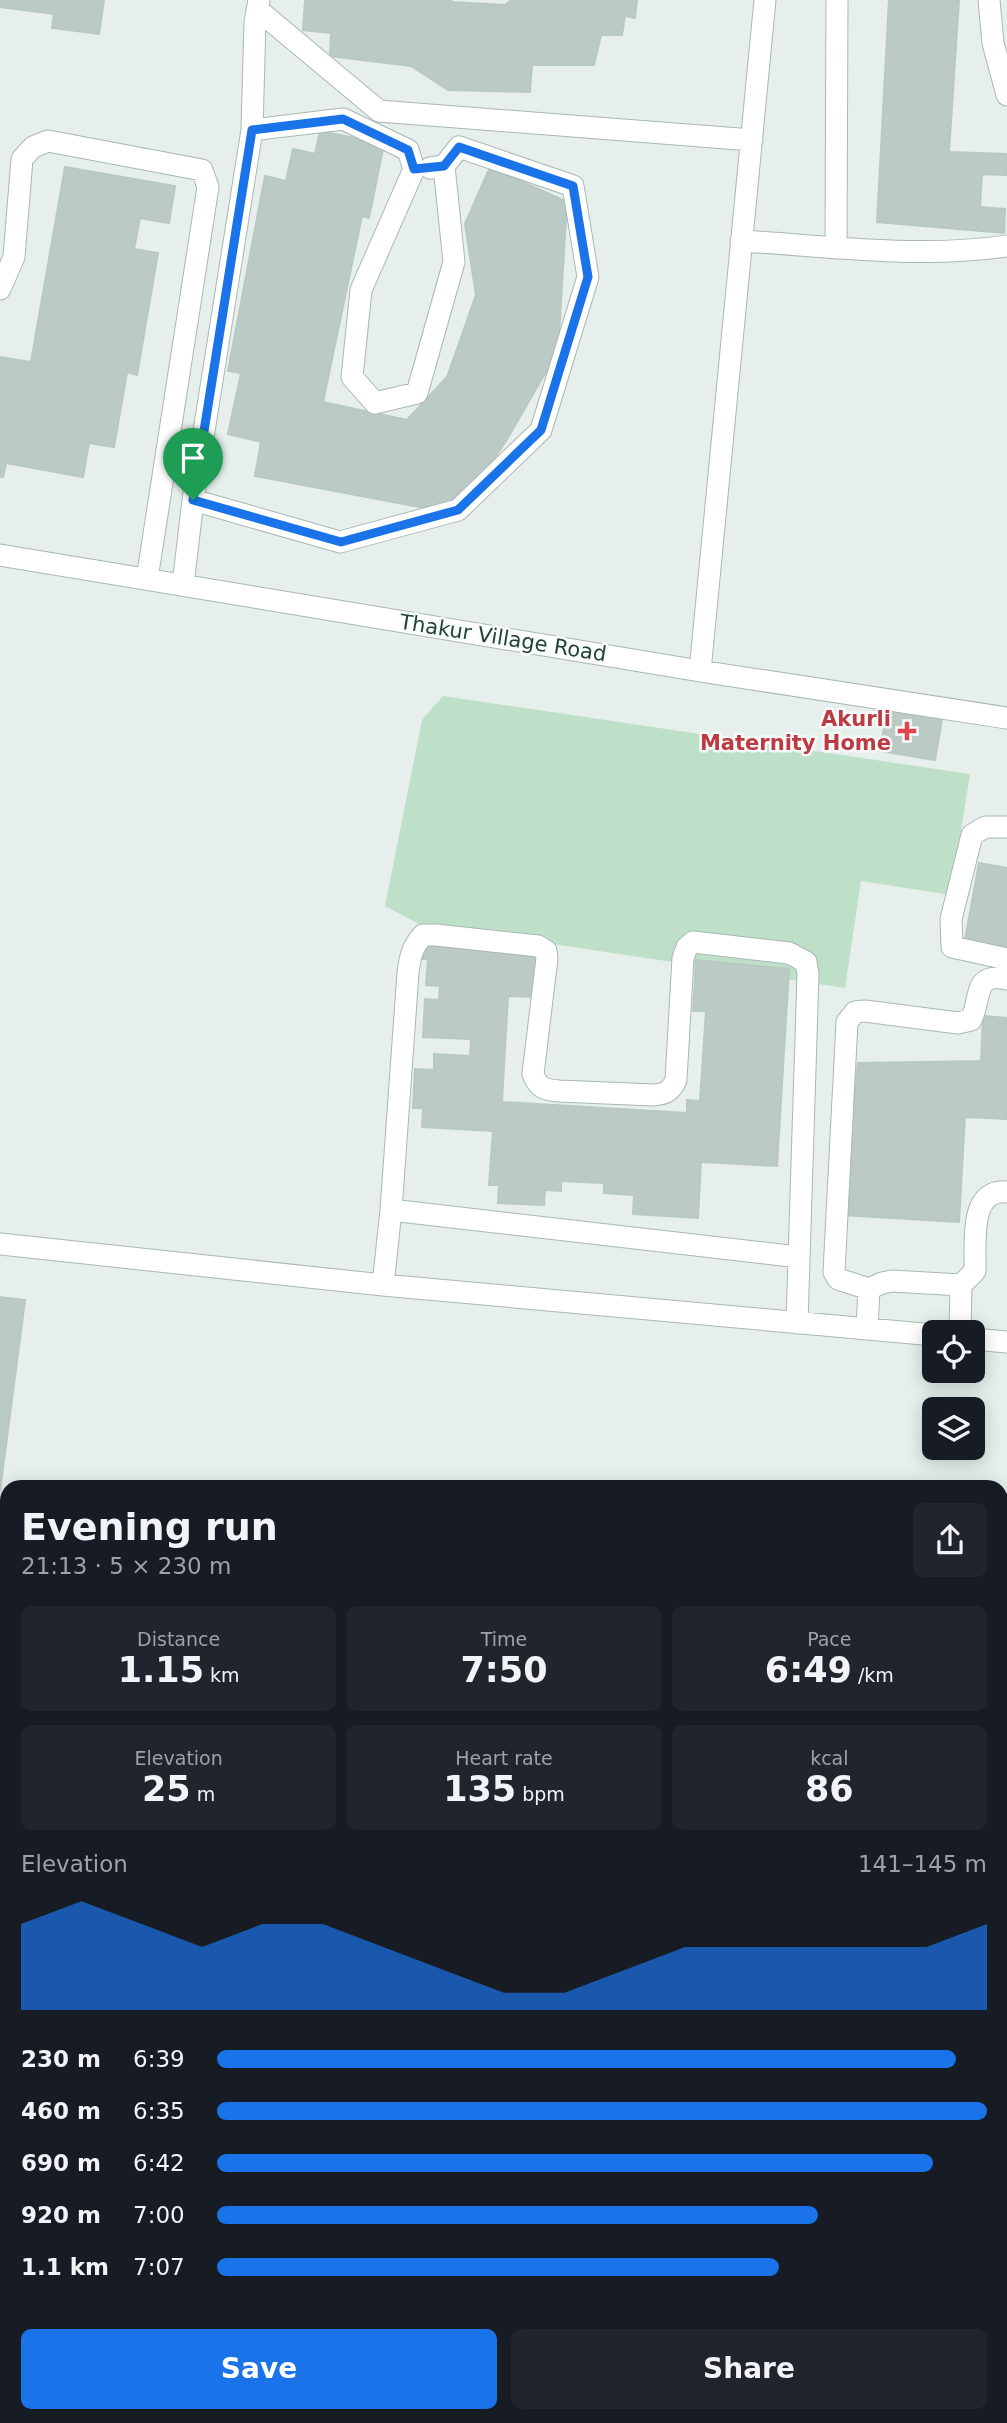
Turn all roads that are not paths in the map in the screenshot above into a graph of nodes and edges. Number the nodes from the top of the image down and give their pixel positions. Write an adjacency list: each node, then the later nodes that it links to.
1 (765, 0): 7 (street)
2 (837, 0): 12 (street)
3 (989, 0): 5 (street)
4 (258, 5): 6 (street); 7 (street)
5 (1007, 95)
6 (252, 130): 9 (street); 14 (street)
7 (752, 140): 10 (street)
8 (444, 166): 9 (street); 9 (street); 14 (street)
9 (414, 169)
10 (741, 241): 12 (street); 18 (street)
11 (1007, 246): 12 (street)
12 (835, 248)
13 (0, 289): 16 (street)
14 (193, 500): 17 (street)
15 (0, 555): 16 (street, Thakur Village Road)
16 (146, 579): 17 (street, Thakur Village Road)
17 (183, 585): 18 (street, Thakur Village Road)
18 (700, 671): 19 (street, Thakur Village Road)
19 (1007, 718)
20 (1007, 827): 21 (street)
21 (1007, 959)
22 (1007, 979): 29 (street)
23 (1007, 1192): 28 (street)
24 (391, 1210): 26 (street); 26 (street); 27 (street)
25 (0, 1244): 27 (street)
26 (799, 1257): 31 (street)
27 (383, 1285): 31 (street)
28 (961, 1285): 29 (street); 30 (street)
29 (869, 1289): 32 (street)
30 (960, 1320)
31 (797, 1323): 32 (street)
32 (867, 1328): 33 (street)
33 (922, 1334)
34 (985, 1340): 35 (street)
35 (1007, 1342)

